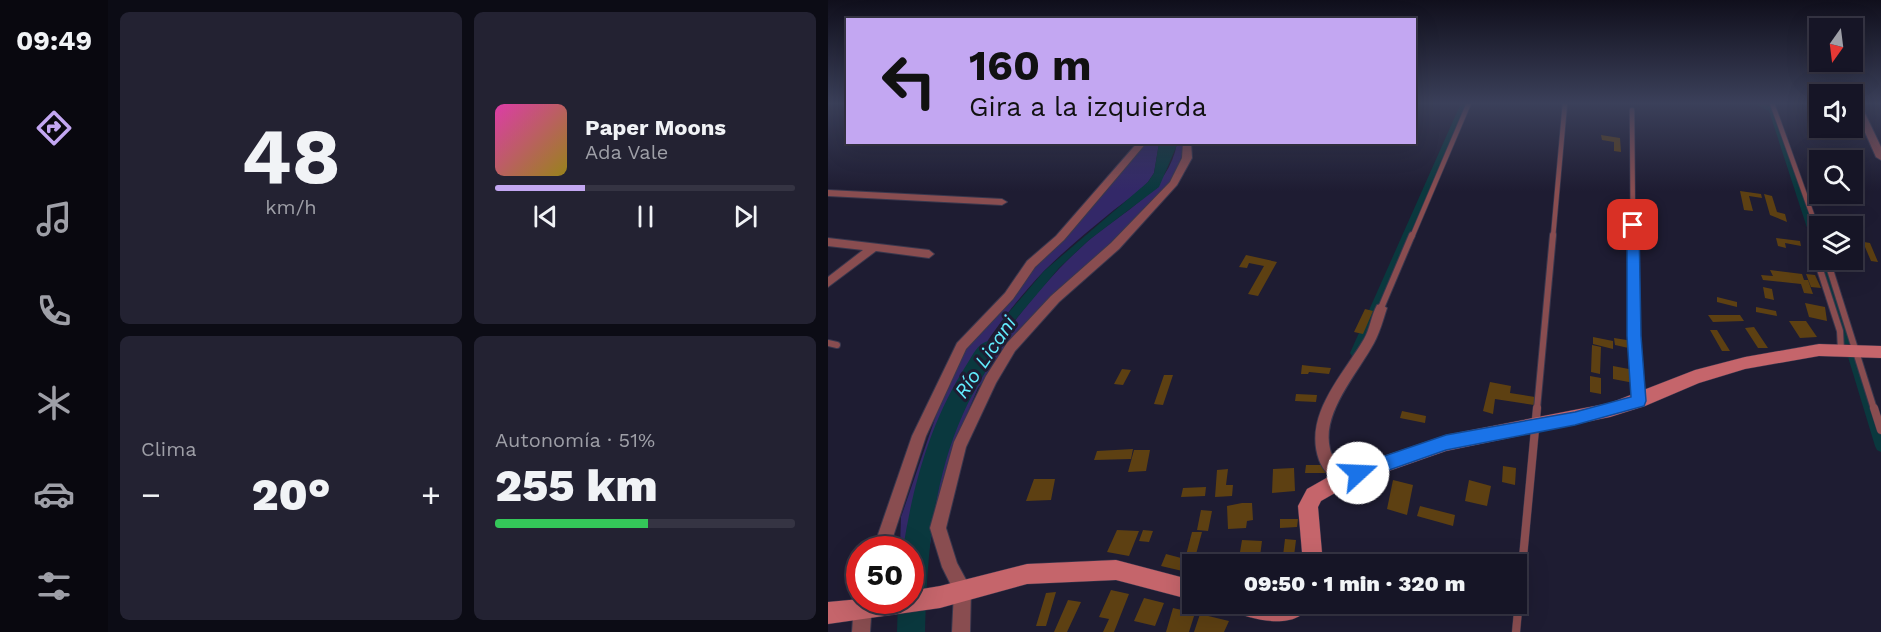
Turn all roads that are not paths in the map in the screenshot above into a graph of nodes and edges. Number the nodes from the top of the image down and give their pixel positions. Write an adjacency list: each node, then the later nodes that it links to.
1 (1456, 132): 18 (lane)
2 (1562, 132): 24 (lane)
3 (1632, 132): 23 (lane)
4 (1782, 132): 11 (lane)
5 (1870, 132): 8 (street)
6 (1141, 144): 27 (street)
7 (1187, 144): 30 (street)
8 (1881, 157)
9 (828, 193): 10 (street)
10 (1002, 202)
11 (1812, 216)
12 (828, 242): 13 (street)
13 (873, 248): 14 (street); 17 (street)
14 (929, 254)
15 (1820, 270): 21 (lane)
16 (1829, 270): 21 (lane)
17 (828, 283)
18 (1381, 308): 26 (street)
19 (828, 343): 20 (lane)
20 (837, 345)
21 (1848, 350): 22 (main road); 23 (main road); 25 (lane)
22 (1881, 352)
23 (1639, 401): 24 (main road)
24 (1534, 425): 26 (main road); 37 (lane)
25 (1881, 430)
26 (1344, 478): 28 (main road)
27 (885, 536)
28 (1312, 554)
29 (1182, 587): 30 (main road)
30 (963, 590): 31 (main road); 36 (street)
31 (924, 599)
32 (846, 609): 33 (main road)
33 (828, 613)
34 (862, 614): 35 (street)
35 (861, 632)
36 (961, 632)
37 (1516, 632)

